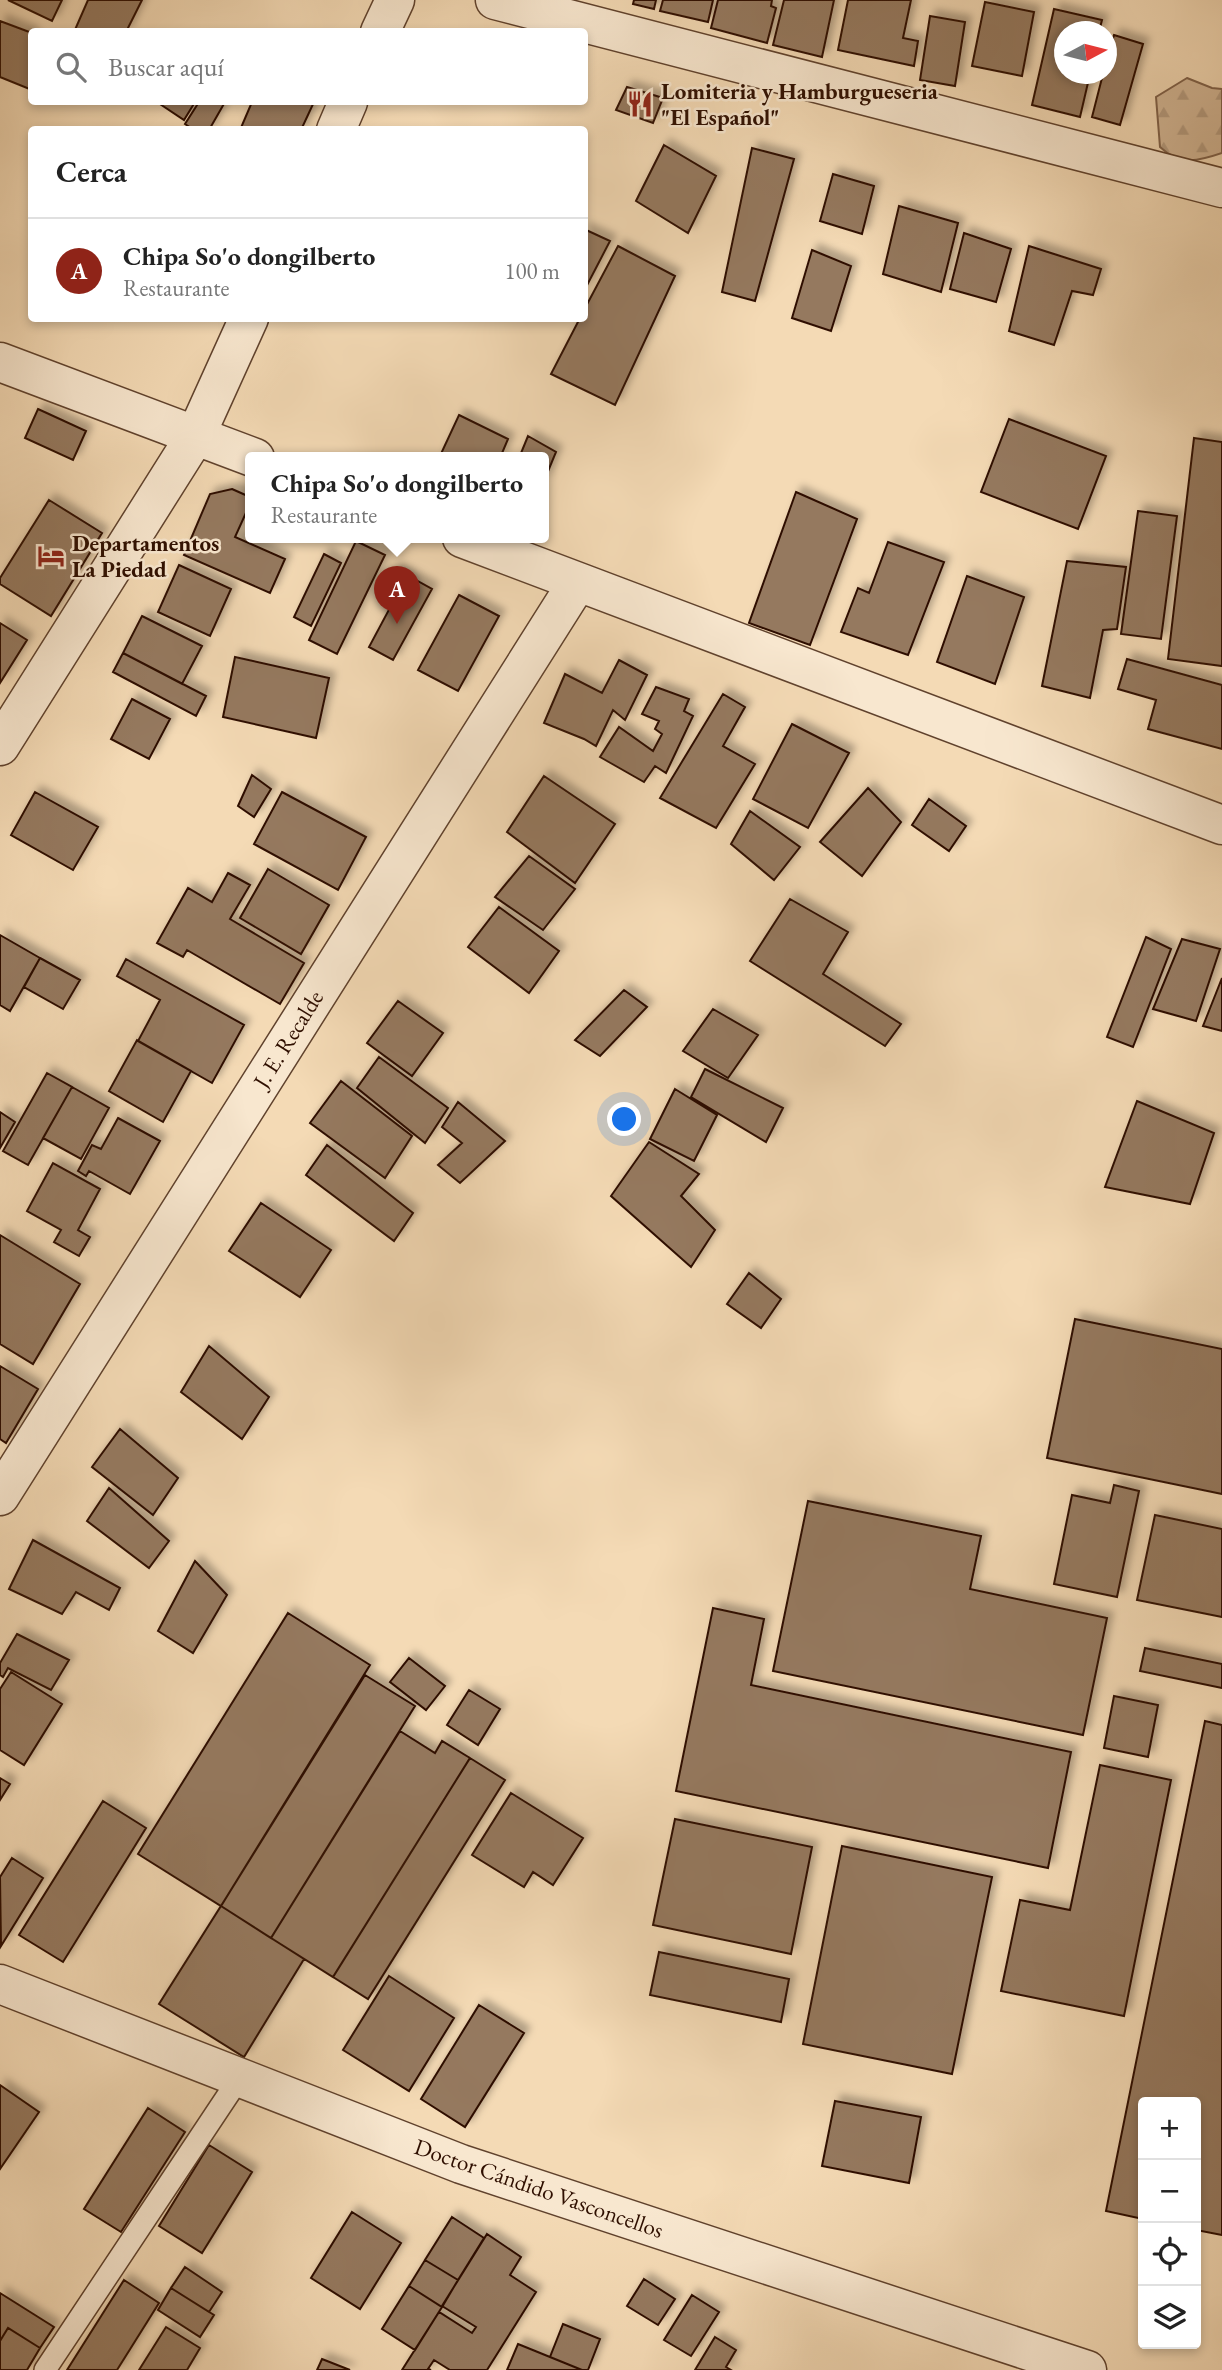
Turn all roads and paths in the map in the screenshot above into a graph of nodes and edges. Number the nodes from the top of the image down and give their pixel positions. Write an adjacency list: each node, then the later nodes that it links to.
1 (395, 0): 3 (street)
2 (495, 0): 6 (street)
3 (382, 28)
4 (347, 105): 5 (street)
5 (337, 126)
6 (1222, 188)
7 (247, 322): 9 (street)
8 (0, 362): 9 (street)
9 (196, 435): 10 (street); 13 (street)
10 (245, 454)
11 (475, 543): 12 (street)
12 (577, 583): 14 (street); 15 (street, J. E. Recalde)
13 (0, 746)
14 (1222, 825)
15 (0, 1496)
16 (0, 1984): 17 (street, Doctor Cándido Vasconcellos)
17 (240, 2077): 18 (lane); 19 (street, Doctor Cándido Vasconcellos)
18 (45, 2370)
19 (1087, 2370)

